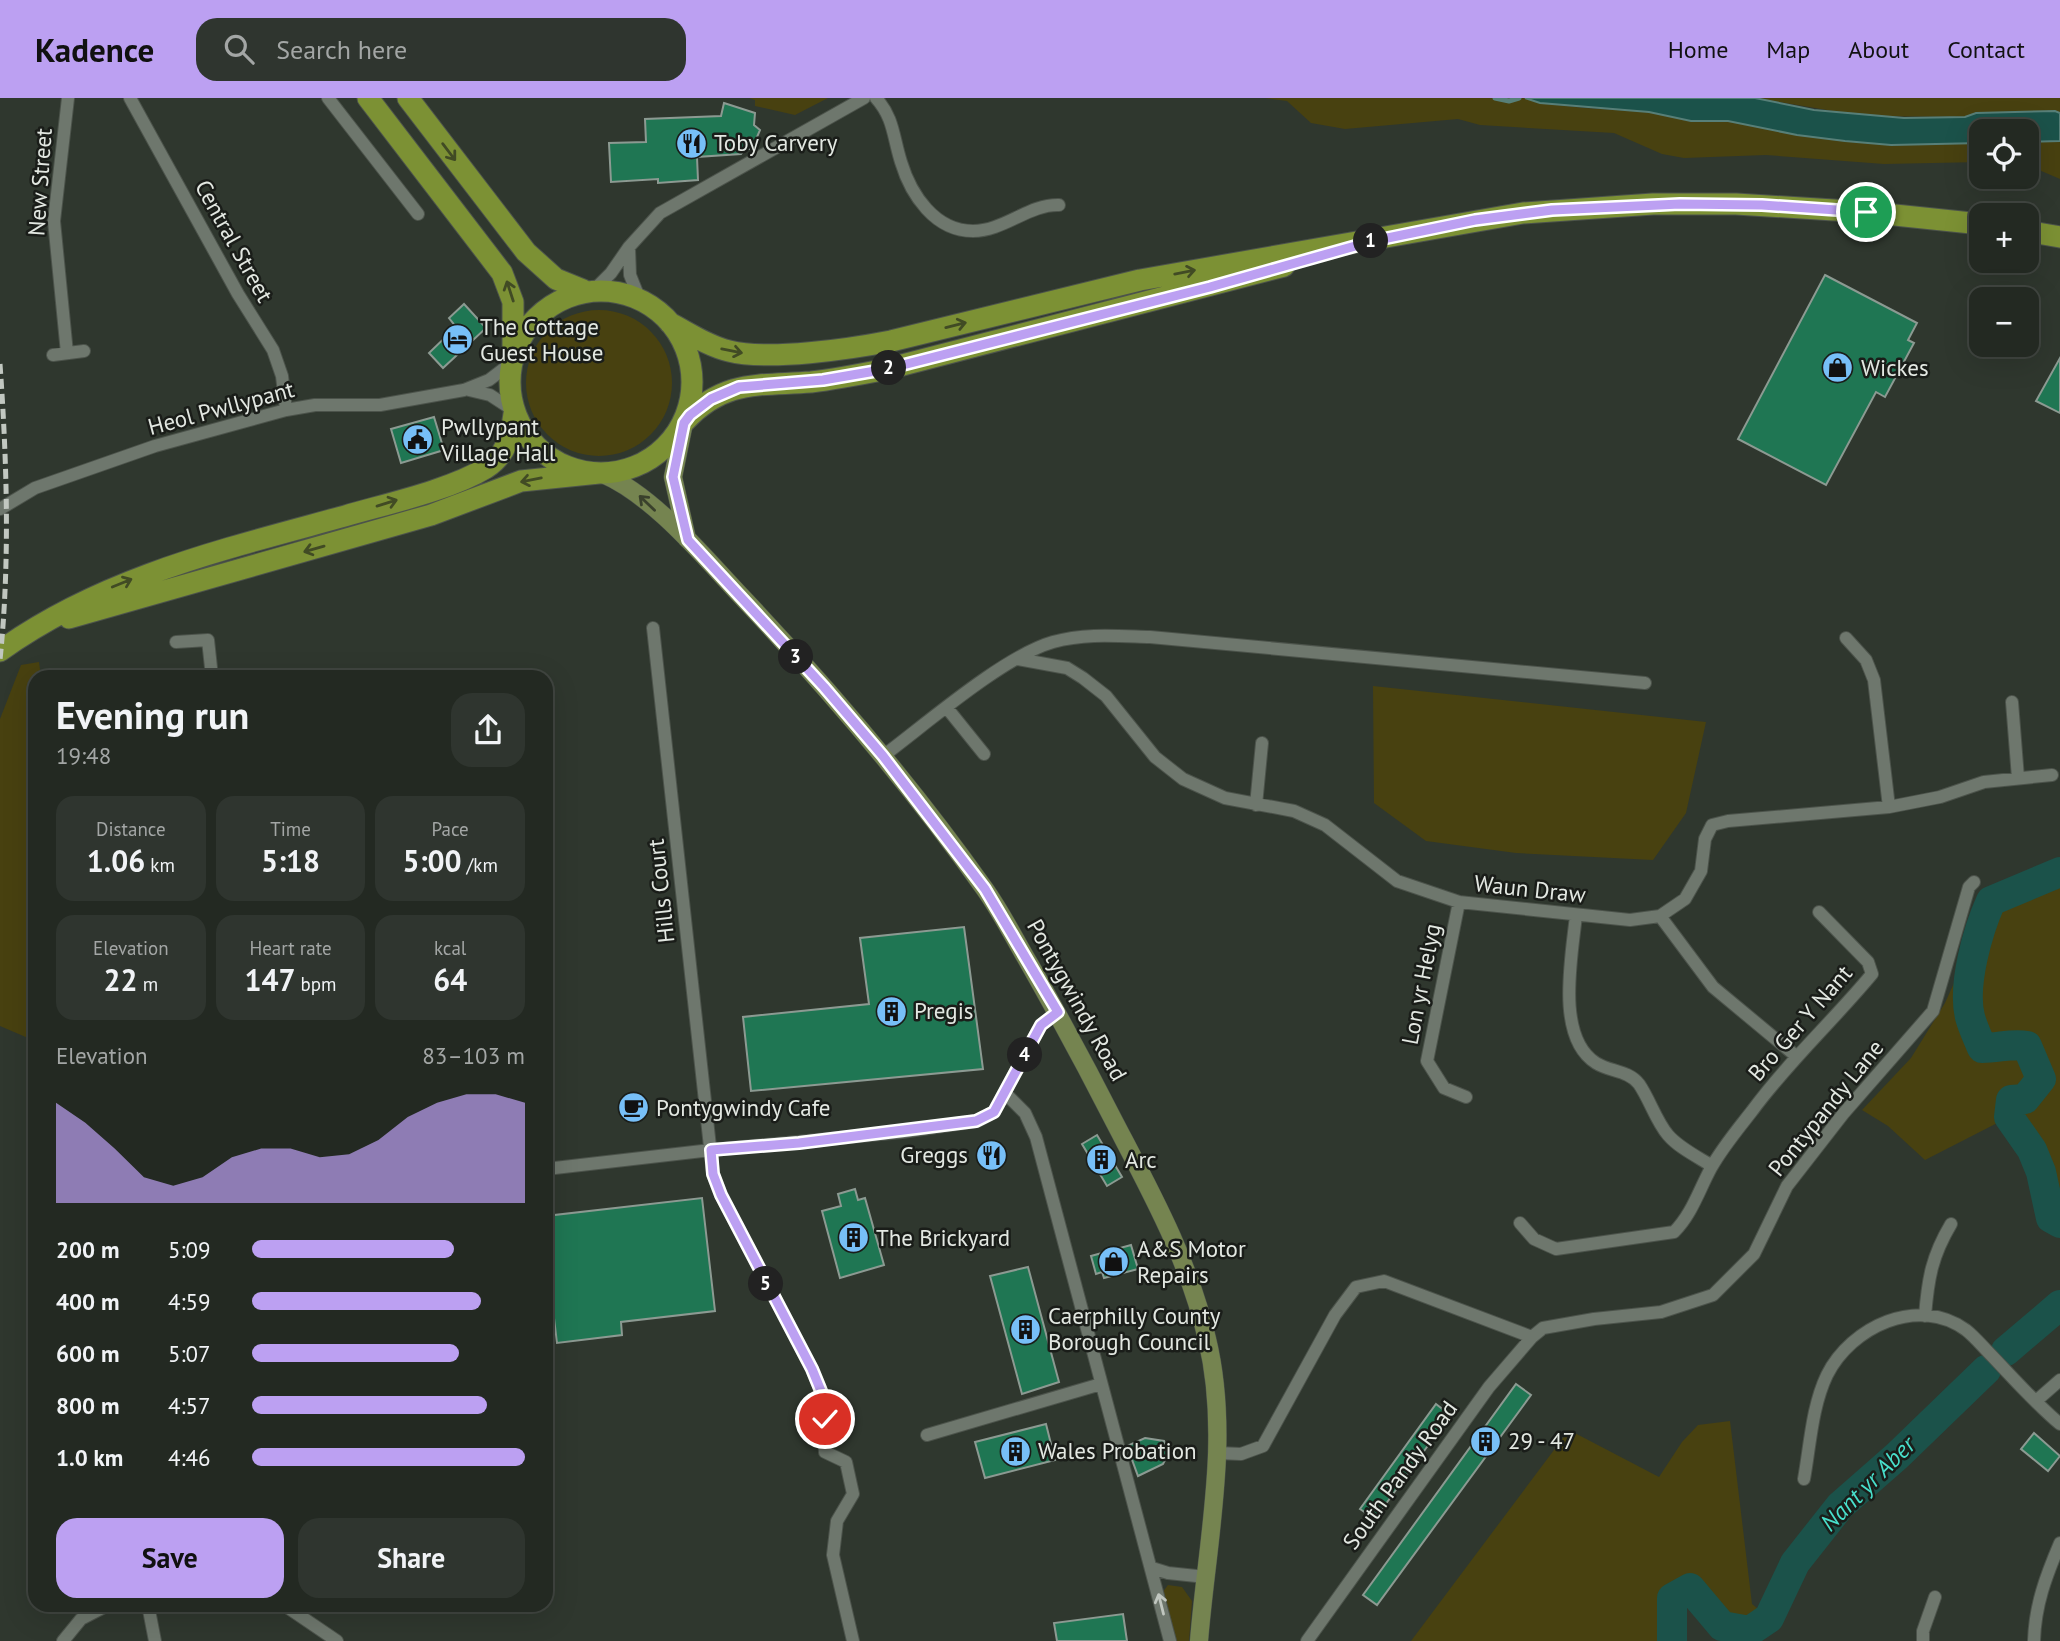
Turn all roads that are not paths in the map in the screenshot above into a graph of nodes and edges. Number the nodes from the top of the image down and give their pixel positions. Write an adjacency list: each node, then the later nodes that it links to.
1 (68, 98): 19 (street, New Street)
2 (130, 98): 23 (street, Central Street)
3 (328, 98): 9 (street)
4 (368, 98): 21 (main road, one-way to 4)
5 (408, 98): 15 (main road, one-way to 15)
6 (864, 98): 14 (street)
7 (876, 98): 8 (street)
8 (1059, 205)
9 (418, 214)
10 (1969, 223): 13 (main road)
11 (2039, 233): 12 (main road)
12 (2060, 237)
13 (1373, 241): 17 (main road, one-way to 13); 25 (main road)
14 (629, 247): 15 (street); 16 (street)
15 (589, 290): 16 (main road); 21 (main road)
16 (640, 300): 17 (main road)
17 (670, 323): 25 (main road)
18 (84, 351): 19 (street)
19 (67, 353): 20 (street)
20 (53, 355)
21 (511, 361): 22 (street, Heol Pwllypant); 24 (main road)
22 (464, 390): 23 (street, Heol Pwllypant); 24 (street, Heol Pwllypant)
23 (286, 410): 27 (street, Heol Pwllypant)
24 (513, 412): 26 (main road); 29 (main road, one-way to 24)
25 (685, 422): 26 (main road); 28 (main road, Pontygwindy Road)
26 (601, 474): 28 (main road, Pontygwindy Road, one-way to 26); 29 (main road, one-way to 29)
27 (0, 509)
28 (688, 540): 41 (main road, Pontygwindy Road)
29 (39, 625): 33 (main road)
30 (653, 628): 55 (street, Hills Court)
31 (1846, 638): 45 (street)
32 (176, 642): 35 (street)
33 (0, 651)
34 (1018, 659): 36 (street); 38 (street); 44 (street, Waun Draw)
35 (211, 670)
36 (1645, 683)
37 (2012, 702): 43 (street)
38 (947, 708): 40 (street); 41 (street)
39 (1262, 743): 44 (street)
40 (984, 754)
41 (883, 756): 51 (main road, Pontygwindy Road)
42 (2052, 775): 43 (street)
43 (2018, 778): 45 (street)
44 (1256, 805): 47 (street, Waun Draw)
45 (1889, 807): 50 (street)
46 (1974, 882): 61 (street, Pontypandy Lane)
47 (1459, 902): 49 (street, Waun Draw); 54 (street, Lon yr Helyg)
48 (1819, 912): 52 (street, Bro Ger Y Nant)
49 (1576, 915): 50 (street, Waun Draw); 56 (street)
50 (1660, 916): 52 (street)
51 (1058, 1012): 53 (street); 67 (main road, Pontygwindy Road)
52 (1796, 1056): 56 (street, Bro Ger Y Nant)
53 (1006, 1094): 55 (street); 63 (street)
54 (1466, 1097)
55 (711, 1150): 57 (street); 79 (street, Hills Court)
56 (1712, 1166): 58 (street, Bro Ger Y Nant)
57 (553, 1168)
58 (1520, 1223)
59 (1951, 1224): 60 (street)
60 (1925, 1316): 64 (street); 68 (street)
61 (1532, 1337): 67 (street); 82 (street, South Pandy Road)
62 (2060, 1380): 64 (street)
63 (1101, 1384): 66 (street); 70 (street)
64 (2036, 1401): 65 (street)
65 (2060, 1423)
66 (927, 1435)
67 (1218, 1453): 71 (main road, Pontygwindy Road)
68 (1804, 1479)
69 (2060, 1543): 84 (street)
70 (1152, 1568): 71 (street); 80 (street, one-way to 70)
71 (1206, 1577): 81 (main road, Pontygwindy Road)
72 (1935, 1597): 83 (street)
73 (91, 1612): 76 (street)
74 (149, 1612): 77 (street)
75 (294, 1612): 78 (street)
76 (63, 1641)
77 (155, 1641)
78 (337, 1641)
79 (853, 1641)
80 (1171, 1641)
81 (1199, 1641)
82 (1307, 1641)
83 (1923, 1641)
84 (2034, 1641)

